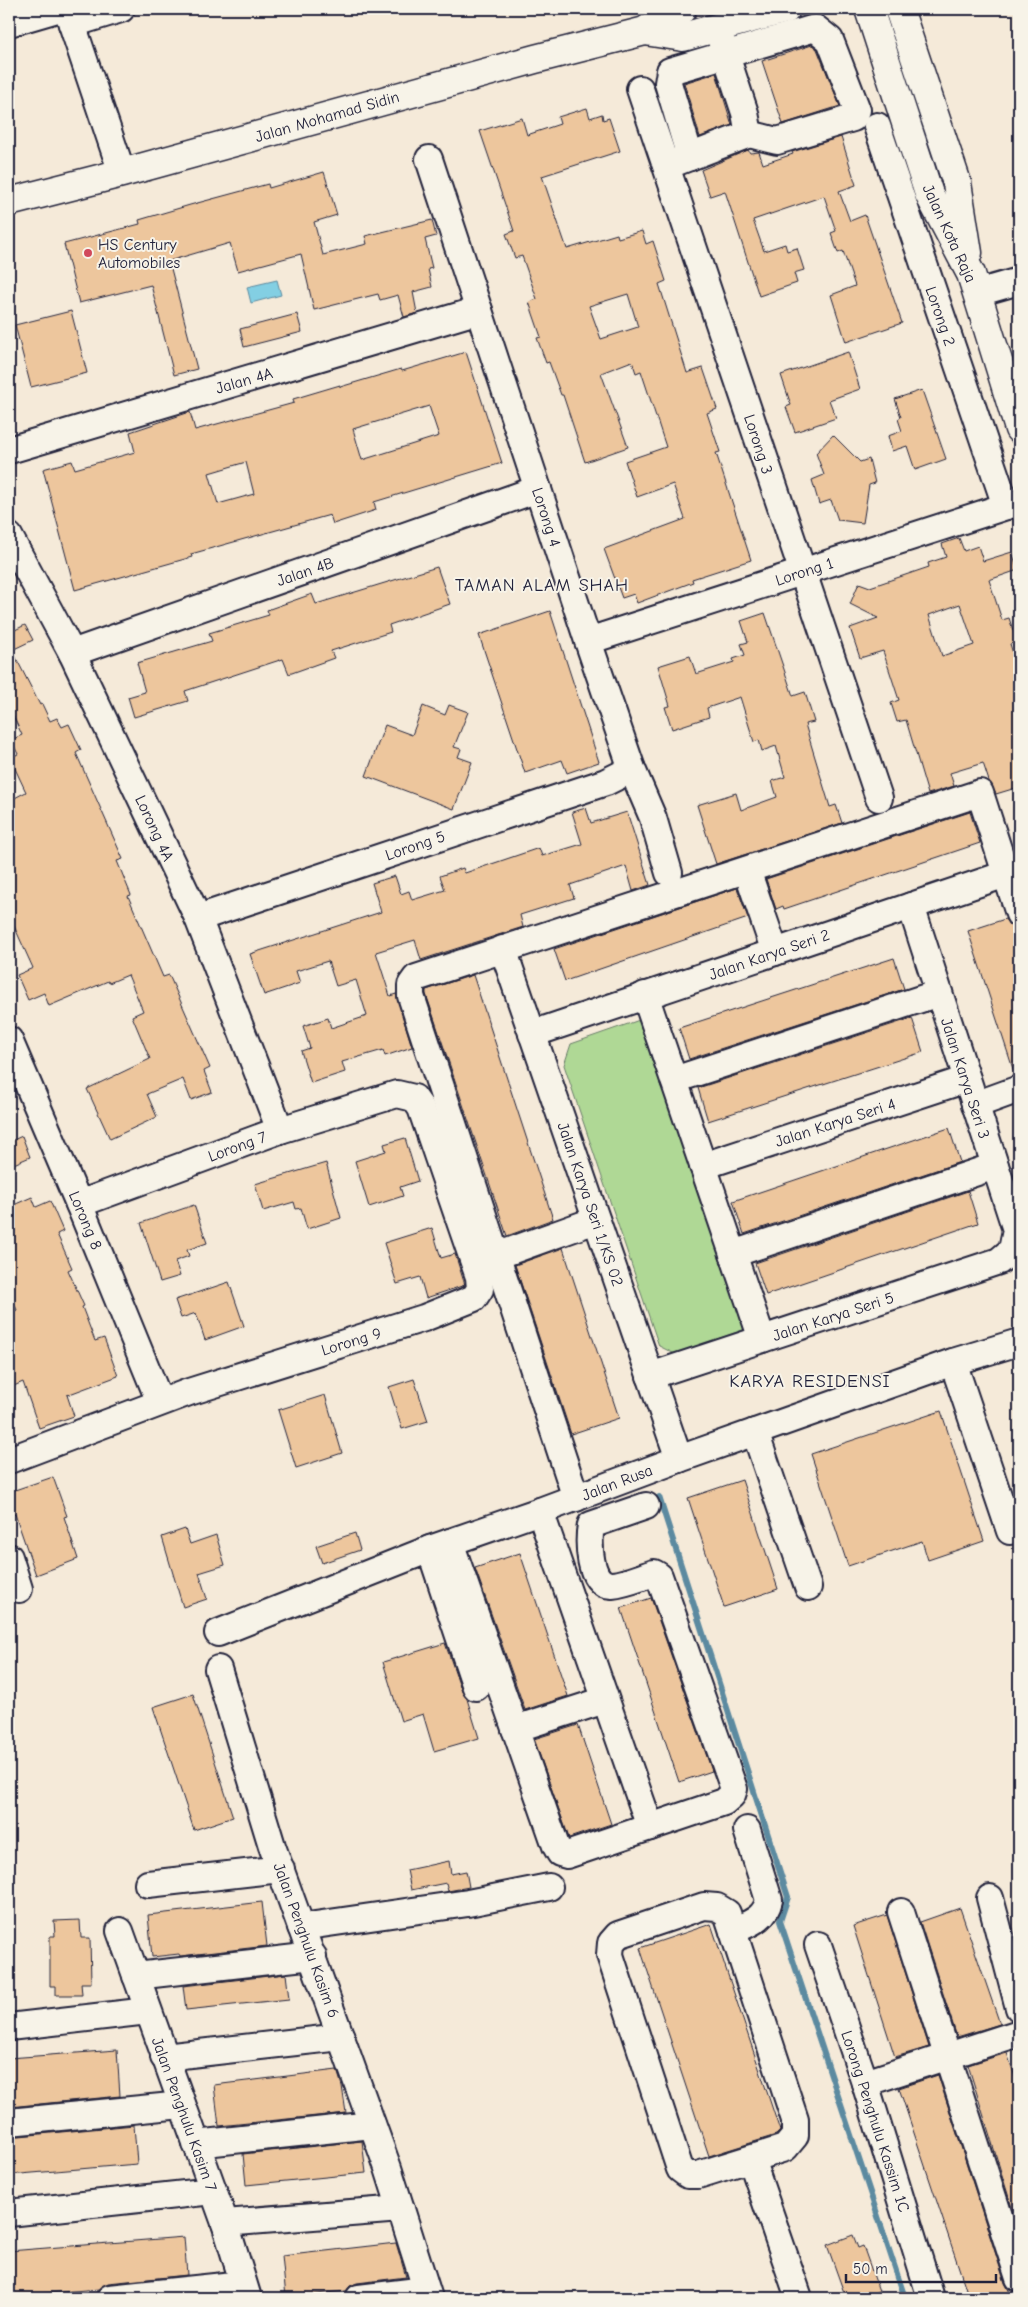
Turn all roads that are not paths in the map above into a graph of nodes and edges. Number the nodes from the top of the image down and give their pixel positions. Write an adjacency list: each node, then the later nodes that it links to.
1 (121, 9): 6 (street)
2 (682, 9): 9 (main road, Jalan Mohamad Sidin)
3 (786, 9): 8 (main road, Jalan Mohamad Sidin)
4 (869, 9): 20 (main road, Jalan Kota Raja)
5 (899, 9): 20 (main road)
6 (65, 14): 7 (street); 17 (street)
7 (14, 17)
8 (717, 28): 9 (main road, Jalan Mohamad Sidin); 10 (street)
9 (645, 31): 17 (main road, Jalan Mohamad Sidin)
10 (726, 54): 13 (street); 13 (street); 14 (street)
11 (640, 89): 16 (street, Lorong 3)
12 (877, 126): 25 (street, Lorong 2)
13 (749, 134): 14 (street)
14 (690, 157): 16 (street)
15 (429, 159): 21 (street, Lorong 4)
16 (666, 166): 27 (street, Lorong 3)
17 (122, 173): 18 (main road, Jalan Mohamad Sidin)
18 (9, 202)
19 (1019, 281): 20 (street)
20 (974, 283): 22 (main road, Jalan Kota Raja)
21 (479, 310): 23 (street, Jalan 4A); 24 (street, Lorong 4)
22 (1019, 429)
23 (9, 450)
24 (538, 489): 28 (street, Lorong 4); 29 (street, Jalan 4B)
25 (1012, 504): 27 (street, Lorong 1)
26 (9, 536): 29 (street, Lorong 4A)
27 (802, 572): 28 (street, Lorong 1); 31 (street, Lorong 3)
28 (588, 640): 30 (street, Lorong 4)
29 (72, 653): 37 (street, Lorong 4A)
30 (632, 769): 33 (street, Lorong 4); 37 (street, Lorong 5)
31 (879, 798)
32 (747, 870): 34 (street); 38 (street); 39 (street)
33 (668, 873)
34 (1006, 874): 35 (street, Jalan Karya Seri 2); 36 (street)
35 (911, 906): 39 (street, Jalan Karya Seri 2); 40 (street, Jalan Karya Seri 3)
36 (1019, 914)
37 (198, 918): 49 (street, Lorong 4A)
38 (503, 949): 42 (street, Jalan Karya Seri 1/KS 02); 56 (street)
39 (775, 952): 41 (street, Jalan Karya Seri 2)
40 (939, 992): 44 (street, Jalan Karya Seri 3); 45 (street)
41 (645, 996): 42 (street, Jalan Karya Seri 2); 45 (street)
42 (532, 1034): 53 (street, Jalan Karya Seri 1/KS 02)
43 (9, 1040): 52 (street, Lorong 8)
44 (967, 1079): 48 (street, Jalan Karya Seri 3); 50 (street, Jalan Karya Seri 4)
45 (674, 1080): 50 (street)
46 (1019, 1090): 48 (street)
47 (396, 1094): 49 (street, Lorong 7); 61 (street, Lorong 9)
48 (975, 1105): 51 (street, Jalan Karya Seri 3)
49 (280, 1130): 52 (street, Lorong 7)
50 (703, 1166): 55 (street)
51 (995, 1166): 54 (street, Jalan Karya Seri 3); 55 (street)
52 (79, 1204): 61 (street, Lorong 8)
53 (596, 1220): 56 (street); 60 (street, Jalan Karya Seri 1/KS 02)
54 (1012, 1250): 57 (street, Jalan Karya Seri 5)
55 (733, 1254): 57 (street)
56 (496, 1256): 65 (street)
57 (762, 1339): 60 (street, Jalan Karya Seri 5)
58 (1019, 1342): 59 (street, Jalan Rusa)
59 (953, 1362): 62 (street, Jalan Rusa); 69 (street)
60 (650, 1376): 63 (street, Jalan Karya Seri 1/KS 02)
61 (160, 1402): 64 (street, Lorong 9)
62 (755, 1432): 63 (street, Jalan Rusa); 72 (street)
63 (679, 1459): 65 (street, Jalan Rusa)
64 (9, 1460)
65 (586, 1494): 67 (street, Jalan Rusa); 68 (street)
66 (646, 1506): 68 (street)
67 (540, 1512): 70 (street, Jalan Rusa); 77 (street)
68 (606, 1519): 79 (street)
69 (1010, 1531)
70 (440, 1546): 74 (street, Jalan Rusa); 76 (street); 78 (street)
71 (9, 1557): 73 (street)
72 (808, 1587)
73 (19, 1589)
74 (218, 1633)
75 (218, 1669): 81 (street, Jalan Penghulu Kasim 6)
76 (476, 1687)
77 (605, 1700): 78 (street); 79 (street)
78 (515, 1729): 79 (street)
79 (650, 1827)
80 (747, 1830): 88 (street)
81 (281, 1869): 82 (street); 86 (street, Jalan Penghulu Kasim 6)
82 (148, 1884)
83 (549, 1888): 86 (street)
84 (990, 1898): 92 (street)
85 (901, 1912): 97 (street)
86 (301, 1927): 90 (street, Jalan Penghulu Kasim 6)
87 (120, 1931): 91 (street, Jalan Penghulu Kasim 7)
88 (733, 1931): 104 (street); 104 (street)
89 (818, 1944): 99 (street, Lorong Penghulu Kassim 1C)
90 (313, 1956): 91 (street); 96 (street, Jalan Penghulu Kasim 6)
91 (136, 1976): 93 (street, Jalan Penghulu Kasim 7)
92 (1019, 2008)
93 (148, 2011): 94 (street); 98 (street, Jalan Penghulu Kasim 7)
94 (9, 2027)
95 (1019, 2033): 97 (street)
96 (342, 2037): 98 (street); 102 (street, Jalan Penghulu Kasim 6)
97 (948, 2056): 99 (street); 109 (street)
98 (164, 2057): 100 (street, Jalan Penghulu Kasim 7)
99 (865, 2083): 115 (street, Lorong Penghulu Kassim 1C)
100 (182, 2105): 101 (street); 103 (street, Jalan Penghulu Kasim 7)
101 (9, 2122)
102 (372, 2125): 103 (street); 106 (street, Jalan Penghulu Kasim 6)
103 (196, 2144): 105 (street, Jalan Penghulu Kasim 7)
104 (751, 2159): 114 (street)
105 (213, 2191): 107 (street); 108 (street, Jalan Penghulu Kasim 7)
106 (401, 2209): 108 (street); 111 (street, Jalan Penghulu Kasim 6)
107 (9, 2213)
108 (225, 2224): 110 (street, Jalan Penghulu Kasim 7)
109 (1019, 2278)
110 (246, 2291): 112 (street)
111 (427, 2294): 113 (street)
112 (110, 2298)
113 (359, 2298)
114 (799, 2298)
115 (931, 2298)

